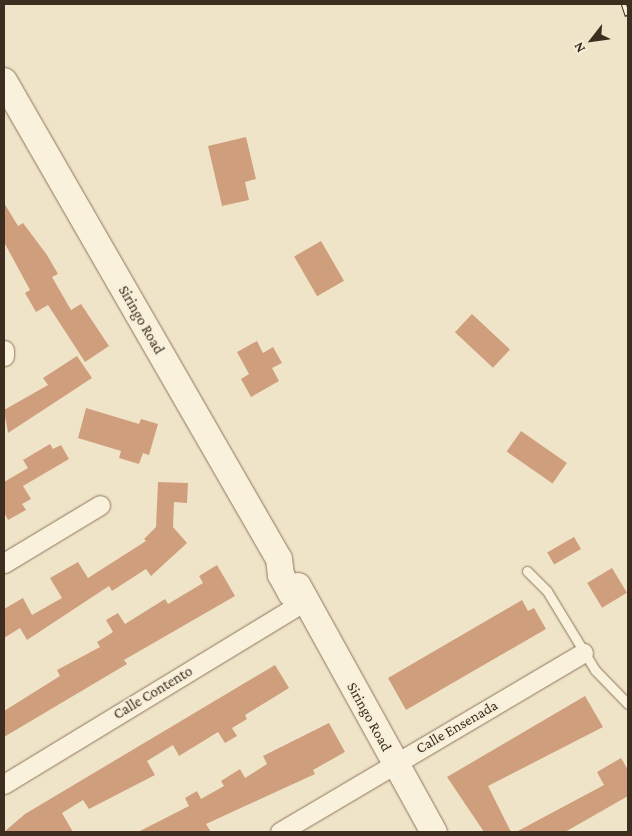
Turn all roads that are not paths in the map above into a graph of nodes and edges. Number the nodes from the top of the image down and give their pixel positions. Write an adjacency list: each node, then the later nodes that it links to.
1 (4, 81): 7 (street, Siringo Road)
2 (4, 350): 3 (street)
3 (4, 356)
4 (100, 504): 5 (street)
5 (4, 563)
6 (527, 571): 8 (lane)
7 (303, 602): 10 (street, Siringo Road); 11 (street, Calle Contento)
8 (583, 653): 9 (lane); 10 (street, Calle Ensenada)
9 (628, 704)
10 (395, 763): 12 (street, Calle Ensenada); 13 (street, Siringo Road)
11 (4, 784)
12 (280, 832)
13 (434, 832)

